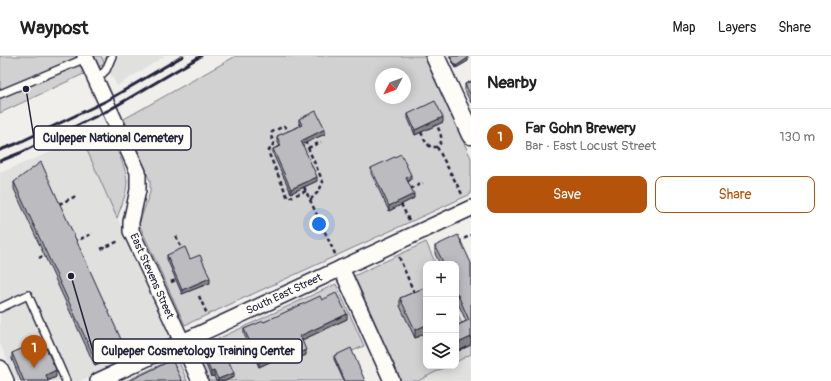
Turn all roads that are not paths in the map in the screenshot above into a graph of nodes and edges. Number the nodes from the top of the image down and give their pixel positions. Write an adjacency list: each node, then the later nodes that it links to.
1 (112, 56): 4 (lane)
2 (434, 56): 6 (street)
3 (86, 57): 4 (street, East Stevens Street); 5 (lane)
4 (96, 80): 10 (street, East Stevens Street)
5 (0, 94)
6 (471, 135)
7 (468, 204): 8 (street, South East Street)
8 (339, 264): 10 (street, South East Street); 16 (street)
9 (0, 308): 13 (lane)
10 (182, 342): 14 (street, South East Street); 15 (street, East Stevens Street)
11 (0, 368): 12 (street)
12 (6, 381)
13 (66, 381)
14 (98, 381)
15 (200, 381)
16 (392, 381)

